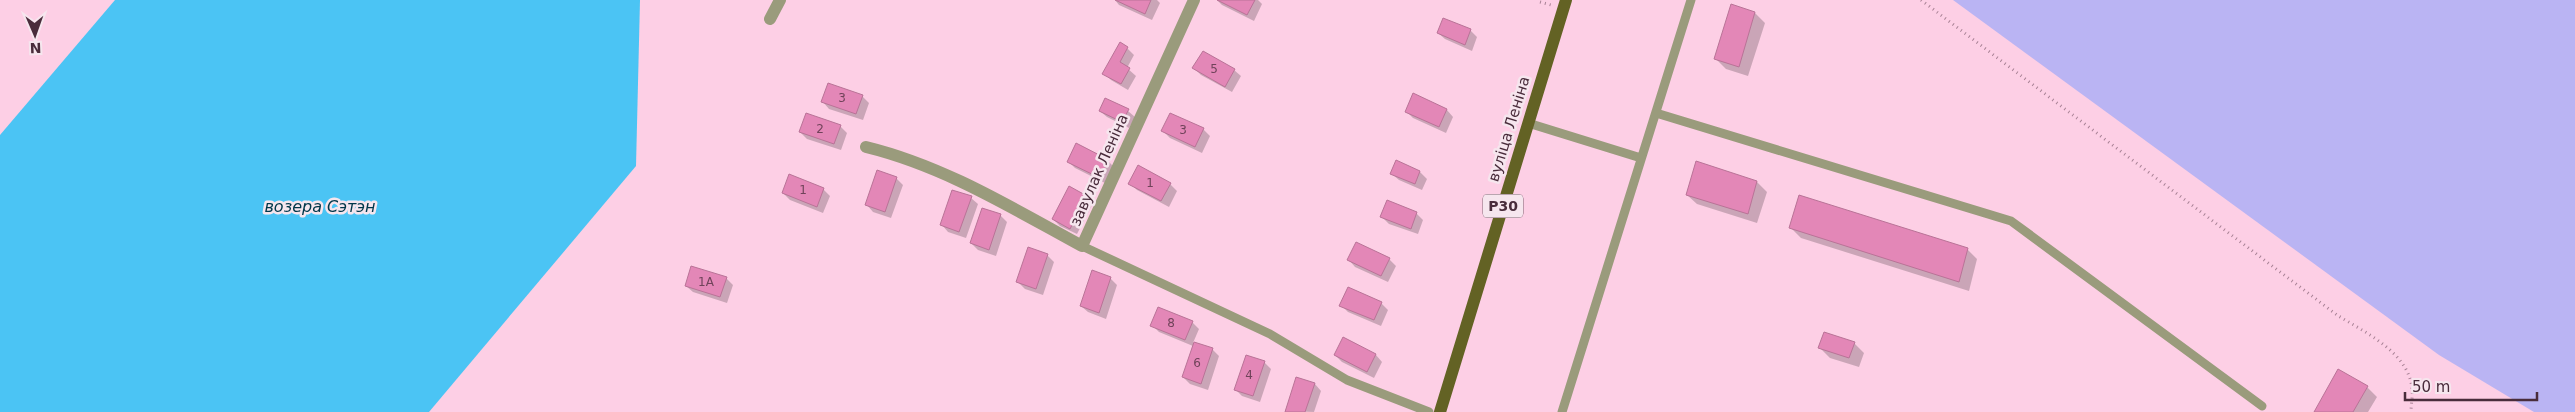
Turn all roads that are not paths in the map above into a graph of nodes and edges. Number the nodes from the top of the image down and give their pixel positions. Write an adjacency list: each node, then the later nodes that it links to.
1 (780, 0): 5 (street)
2 (1194, 0): 10 (street, завулак Леніна)
3 (1566, 0): 7 (main road, вуліца Леніна / Р30)
4 (1691, 0): 6 (lane)
5 (770, 19)
6 (1656, 113): 9 (lane); 11 (lane)
7 (1528, 123): 9 (lane); 13 (main road, вуліца Леніна / Р30)
8 (866, 147): 10 (street, завулак Леніна)
9 (1641, 158): 14 (lane)
10 (1082, 246): 12 (lane)
11 (2262, 406)
12 (1429, 412)
13 (1440, 412)
14 (1562, 412)

